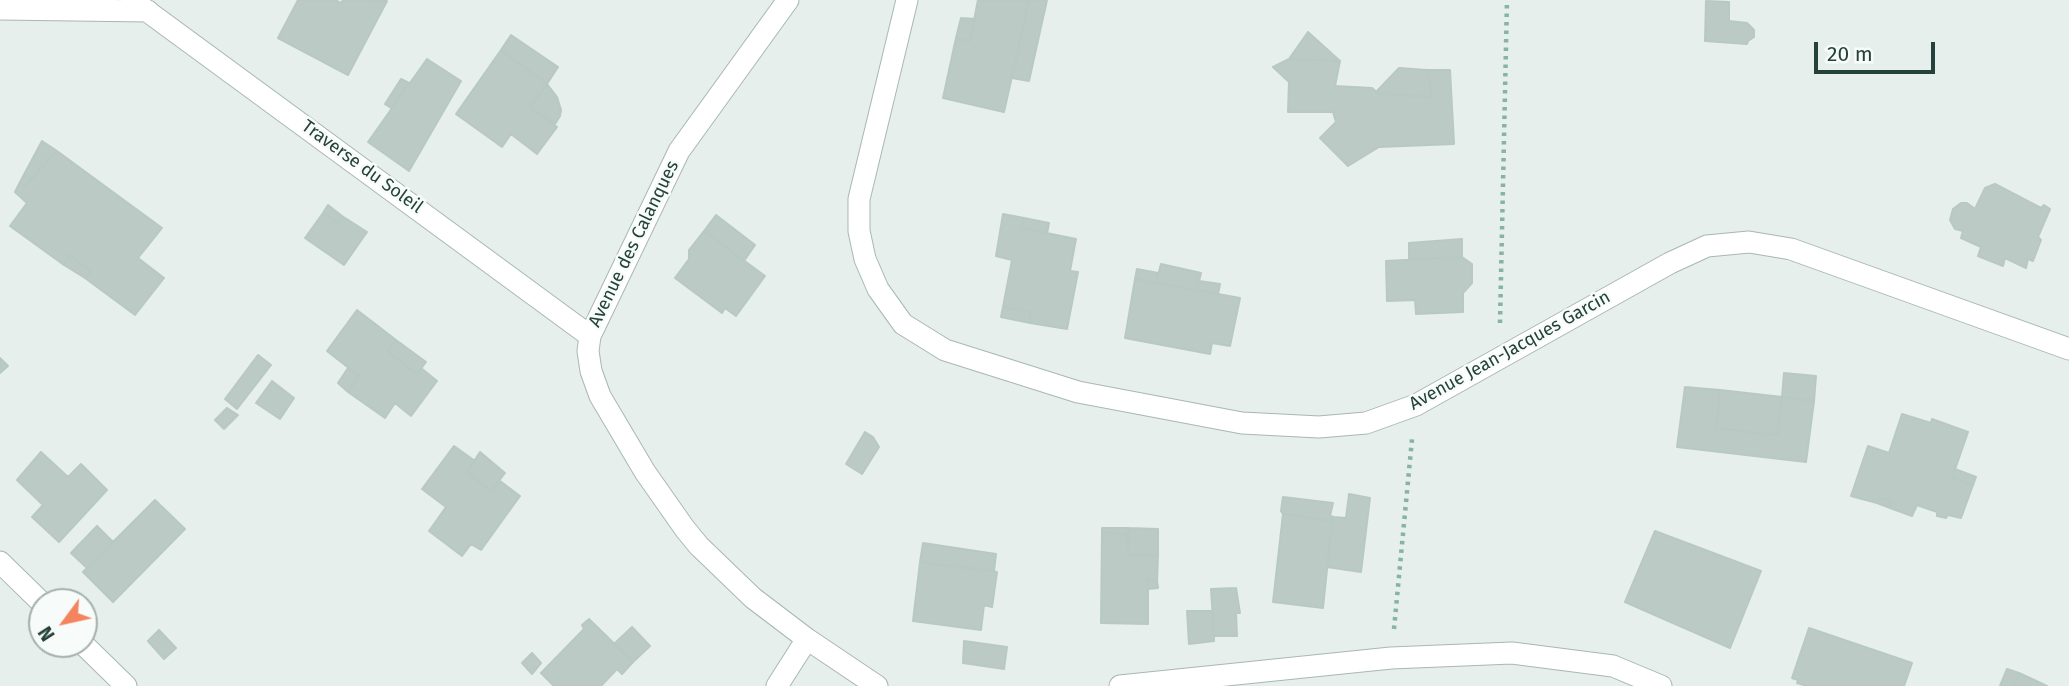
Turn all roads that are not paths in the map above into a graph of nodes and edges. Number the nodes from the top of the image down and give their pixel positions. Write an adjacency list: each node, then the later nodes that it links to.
1 (788, 0): 5 (street, Avenue des Calanques)
2 (907, 0): 6 (street, Avenue Jean-Jacques Garcin)
3 (140, 5): 4 (street); 5 (street, Traverse du Soleil)
4 (0, 9)
5 (590, 336): 9 (street, Avenue des Calanques)
6 (2069, 349)
7 (0, 562): 8 (street)
8 (28, 589)
9 (807, 639): 11 (street, Avenue des Calanques); 13 (street)
10 (97, 658): 12 (street)
11 (879, 685)
12 (126, 686)
13 (777, 686)
14 (1121, 686): 15 (street)
15 (1661, 686)

